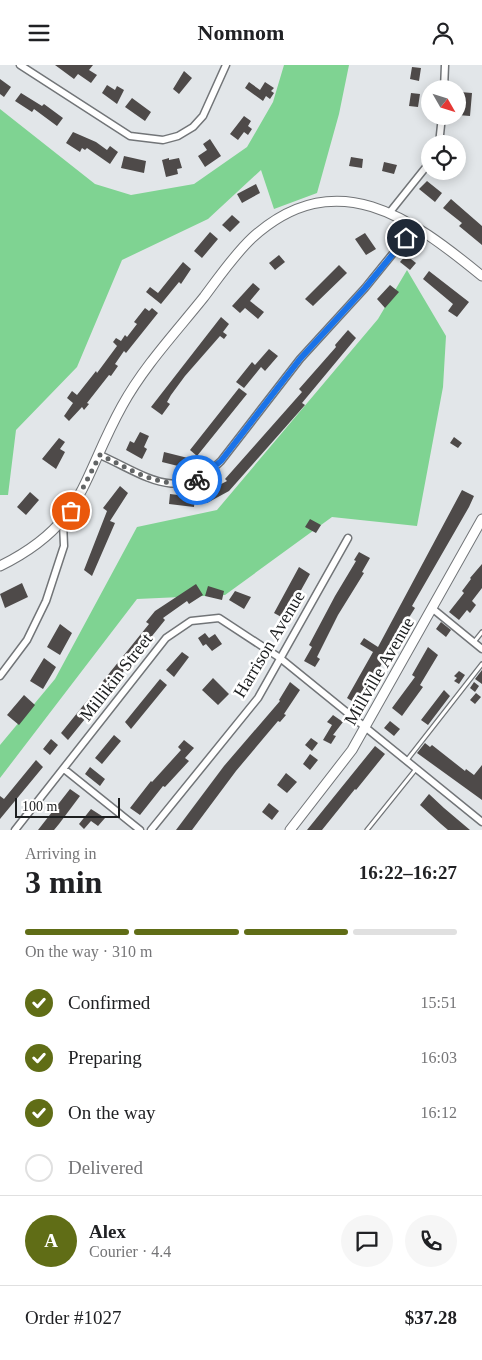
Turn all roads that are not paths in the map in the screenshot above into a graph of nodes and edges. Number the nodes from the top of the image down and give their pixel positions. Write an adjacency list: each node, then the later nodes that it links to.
1 (20, 65): 2 (street)
2 (226, 65)
3 (445, 65): 4 (street)
4 (444, 80)
5 (421, 173): 6 (street)
6 (390, 212): 7 (street); 9 (street)
7 (416, 225): 8 (street); 9 (street)
8 (482, 276)
9 (100, 455): 11 (street)
10 (482, 519): 14 (street, Millville Avenue)
11 (63, 522): 13 (street); 20 (street)
12 (348, 538): 18 (street, Harrison Avenue)
13 (0, 566)
14 (433, 609): 16 (street); 21 (street, Millville Avenue)
15 (482, 632): 16 (lane)
16 (474, 642): 17 (street)
17 (482, 649)
18 (280, 658): 21 (street, Millikin Street); 24 (street, Millikin Street); 28 (street, Harrison Avenue)
19 (482, 663): 22 (lane)
20 (0, 676)
21 (366, 727): 22 (street, Millikin Street); 29 (street, Millville Avenue)
22 (406, 760): 23 (street, Millikin Street)
23 (416, 768): 25 (street, Millikin Street); 30 (lane)
24 (64, 769): 26 (street, Millikin Street); 27 (street)
25 (482, 822)
26 (15, 830)
27 (140, 830)
28 (151, 830)
29 (290, 830)
30 (367, 830)

